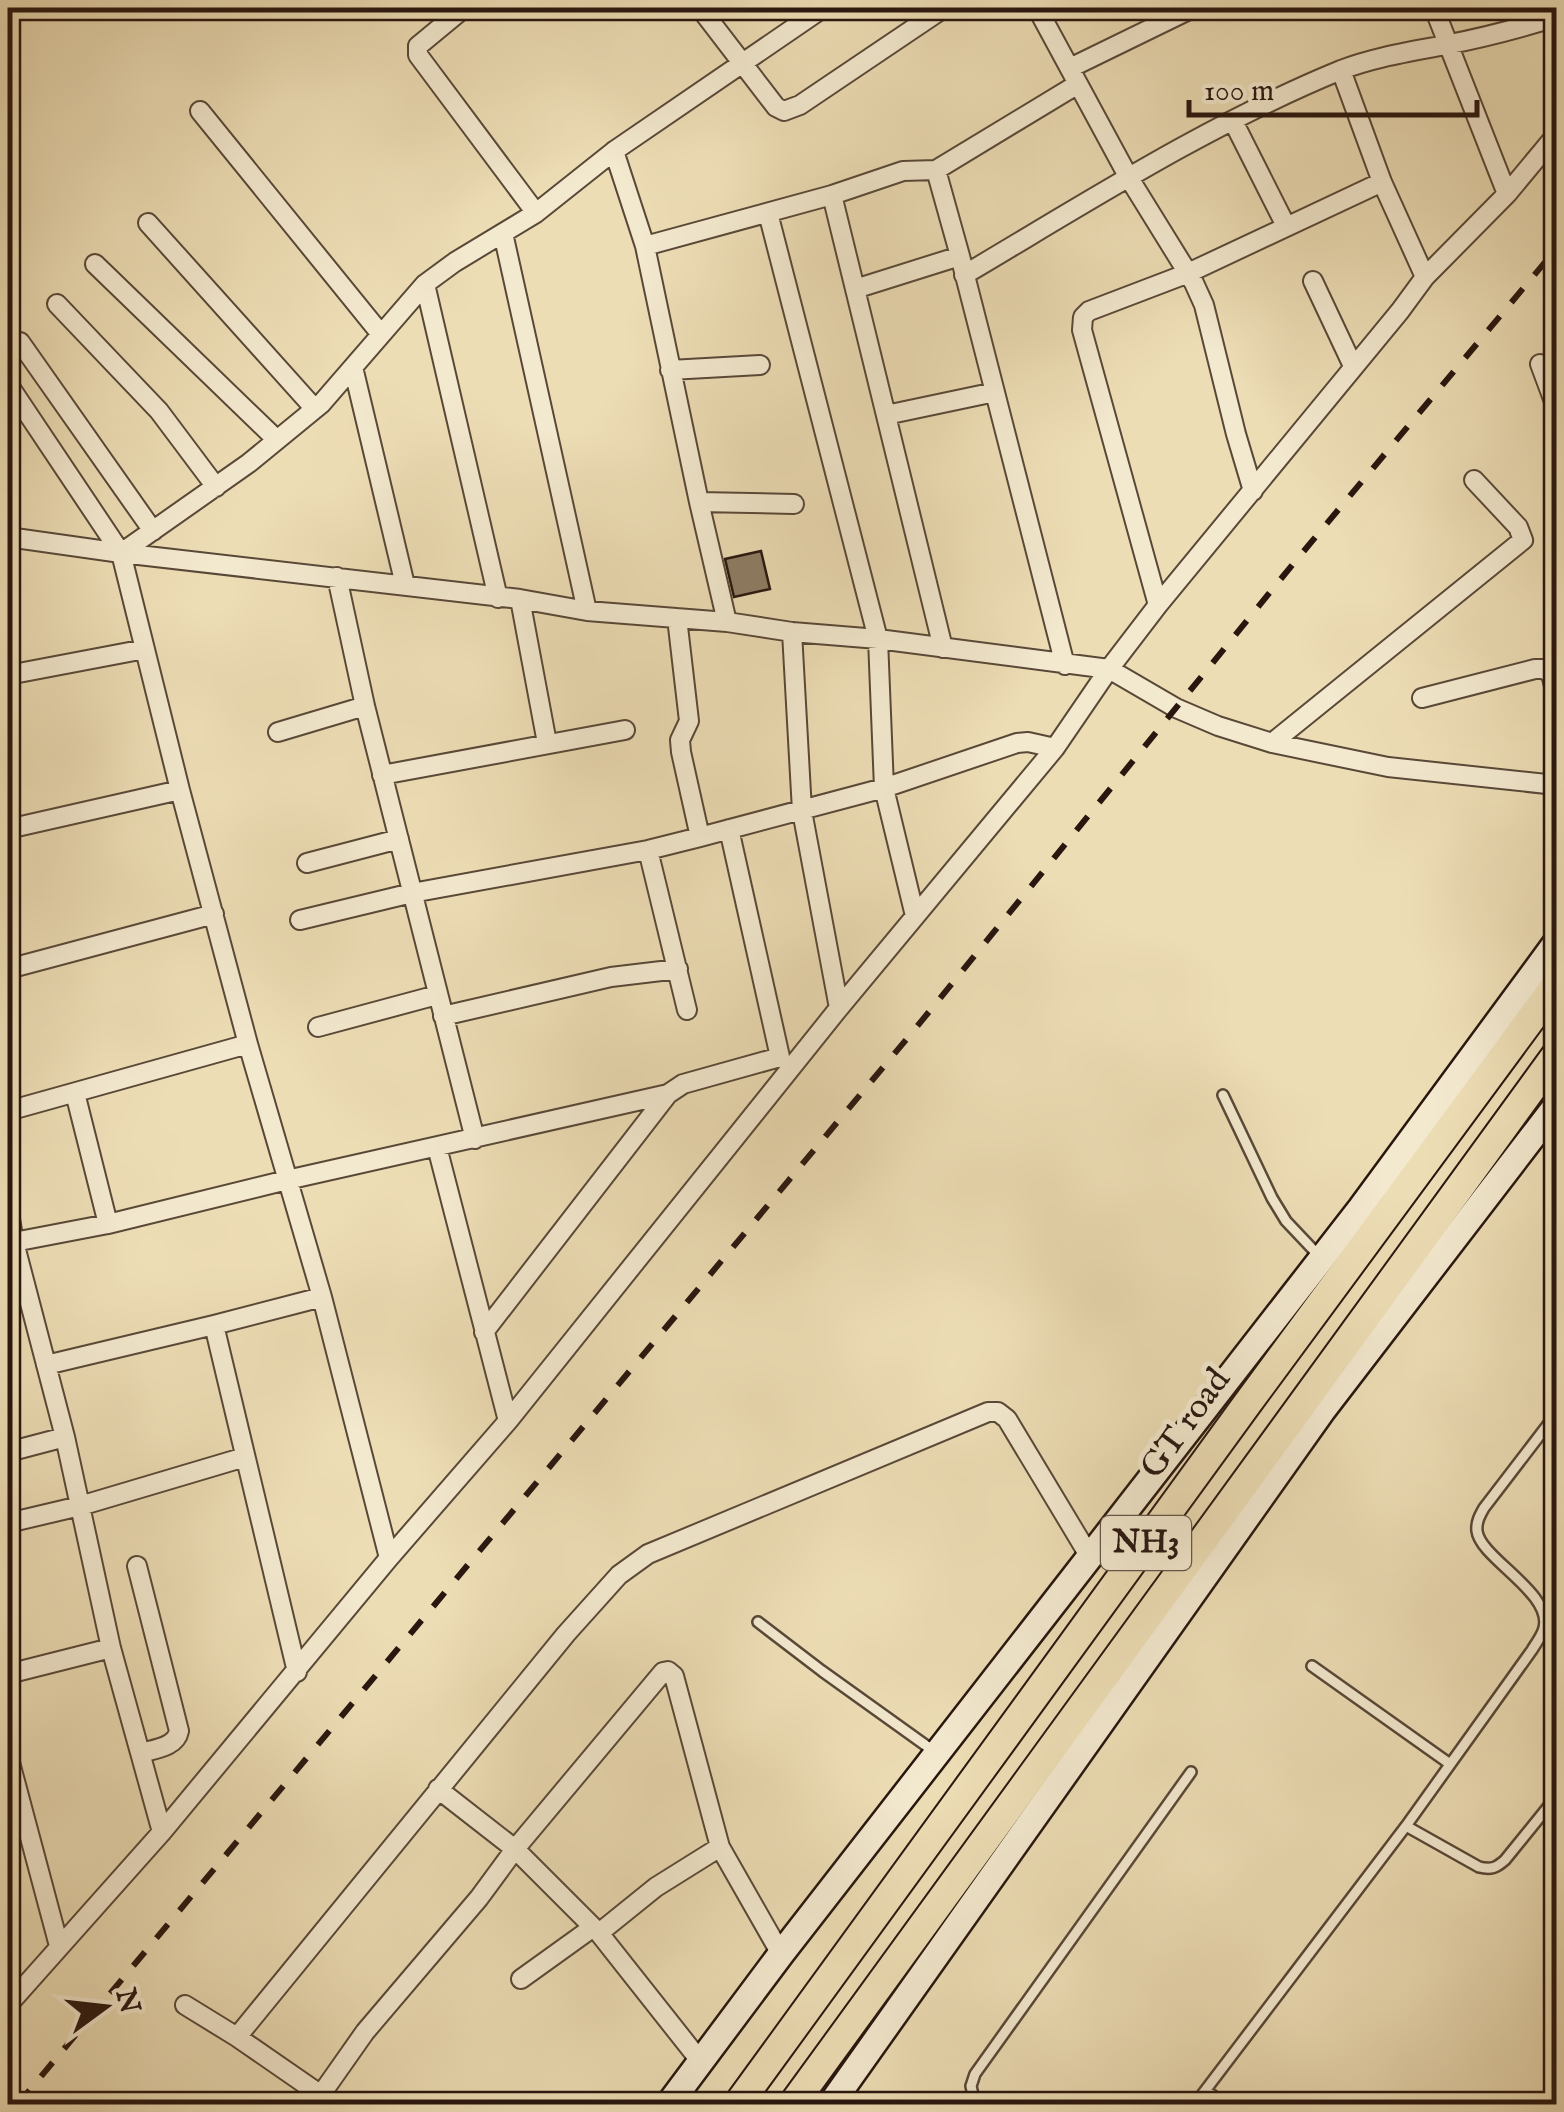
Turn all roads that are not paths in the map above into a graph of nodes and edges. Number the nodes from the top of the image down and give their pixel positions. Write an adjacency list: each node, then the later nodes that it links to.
1 (464, 8): 22 (street)
2 (700, 8): 10 (street)
3 (823, 8): 10 (street)
4 (944, 8): 10 (street)
5 (1037, 8): 12 (street)
6 (1193, 8): 12 (street)
7 (1434, 8): 9 (street)
8 (1556, 16): 9 (street)
9 (1448, 45): 11 (street); 20 (street)
10 (743, 63): 16 (street)
11 (1341, 70): 14 (street); 19 (street)
12 (1074, 76): 17 (street); 18 (street)
13 (200, 111): 37 (street)
14 (1233, 121): 18 (street); 25 (street)
15 (1556, 135): 20 (street)
16 (614, 151): 22 (street); 27 (street)
17 (936, 170): 21 (street); 28 (street)
18 (1129, 178): 30 (street); 31 (street)
19 (1382, 182): 25 (street); 32 (street)
20 (1508, 194): 32 (street)
21 (832, 195): 23 (street); 35 (street)
22 (536, 212): 26 (street)
23 (768, 213): 27 (street); 67 (street)
24 (148, 224): 47 (street)
25 (1286, 226): 30 (street)
26 (504, 233): 34 (street); 63 (street)
27 (645, 246): 43 (street)
28 (960, 256): 31 (street); 35 (street)
29 (94, 264): 49 (street)
30 (1186, 274): 52 (street); 62 (street)
31 (964, 275): 45 (street)
32 (1425, 277): 41 (street)
33 (1312, 281): 41 (street)
34 (424, 284): 37 (street); 60 (street)
35 (855, 289): 48 (street)
36 (57, 304): 51 (street)
37 (380, 334): 42 (street)
38 (20, 342): 55 (street)
39 (1540, 364): 46 (street)
40 (760, 365): 43 (street)
41 (1353, 366): 52 (street)
42 (354, 367): 47 (street); 59 (street)
43 (670, 370): 53 (street)
44 (8, 384): 57 (street)
45 (995, 392): 48 (street); 70 (street)
46 (1556, 406)
47 (315, 408): 49 (street)
48 (886, 416): 68 (street)
49 (277, 440): 51 (street)
50 (1474, 480): 79 (street)
51 (216, 486): 55 (street)
52 (1253, 491): 62 (street)
53 (699, 502): 54 (street); 65 (street)
54 (794, 504)
55 (153, 531): 57 (street)
56 (8, 536): 57 (street)
57 (121, 553): 58 (street); 69 (street)
58 (336, 577): 59 (street); 75 (street)
59 (404, 585): 60 (street)
60 (498, 598): 61 (street)
61 (520, 599): 63 (street); 78 (street)
62 (1158, 606): 71 (street)
63 (587, 611): 64 (street)
64 (677, 618): 65 (street); 88 (street)
65 (727, 622): 66 (street)
66 (792, 632): 67 (street); 85 (street)
67 (878, 639): 68 (street); 83 (street)
68 (943, 648): 70 (street)
69 (145, 649): 72 (street); 84 (street)
70 (1065, 664): 71 (street)
71 (1109, 669): 79 (street); 80 (street)
72 (8, 675)
73 (1556, 694): 74 (street)
74 (1422, 698)
75 (364, 706): 77 (street); 81 (street)
76 (625, 730): 78 (street)
77 (278, 732)
78 (547, 743): 81 (street)
79 (1272, 743): 82 (street)
80 (1055, 748): 83 (street); 94 (street)
81 (382, 776): 89 (street)
82 (1556, 785)
83 (884, 788): 85 (street); 94 (street)
84 (180, 790): 86 (street); 93 (street)
85 (802, 811): 87 (street); 101 (street)
86 (8, 829)
87 (729, 829): 88 (street); 108 (street)
88 (700, 838): 90 (street)
89 (399, 839): 91 (street); 92 (street)
90 (648, 850): 92 (street); 98 (street)
91 (307, 863)
92 (412, 893): 95 (street); 100 (street)
93 (214, 914): 97 (street); 105 (street)
94 (914, 916): 101 (street)
95 (300, 920)
96 (1556, 944): 118 (main road)
97 (8, 968)
98 (678, 969): 102 (street); 103 (street)
99 (1556, 984): 160 (highway, GT road / NH3)
100 (437, 994): 103 (street); 104 (street)
101 (839, 1008): 124 (street)
102 (687, 1010)
103 (443, 1016): 112 (street)
104 (318, 1027)
105 (248, 1044): 107 (street); 114 (street)
106 (1556, 1055): 161 (highway, NH3)
107 (75, 1094): 111 (street); 116 (street)
108 (668, 1094): 112 (street); 121 (street)
109 (1222, 1095): 118 (lane)
110 (1556, 1106): 162 (main road)
111 (8, 1111)
112 (475, 1139): 113 (street)
113 (437, 1148): 114 (street); 121 (street)
114 (287, 1180): 116 (street); 119 (street)
115 (8, 1208): 117 (street)
116 (108, 1224): 117 (street)
117 (14, 1242): 122 (street)
118 (1322, 1258): 130 (main road)
119 (322, 1297): 120 (street); 131 (street)
120 (214, 1326): 122 (street); 127 (street)
121 (484, 1332): 124 (street)
122 (46, 1365): 125 (street)
123 (1556, 1414): 141 (lane)
124 (508, 1421): 131 (street)
125 (65, 1437): 126 (street); 128 (street)
126 (8, 1452)
127 (245, 1457): 128 (street); 136 (street)
128 (80, 1506): 129 (street); 134 (street)
129 (8, 1522)
130 (1090, 1557): 138 (main road); 143 (street)
131 (389, 1558): 136 (street)
132 (136, 1566): 139 (street)
133 (758, 1622): 138 (lane)
134 (111, 1648): 137 (street); 139 (street)
135 (1312, 1666): 141 (lane)
136 (297, 1672): 146 (street)
137 (8, 1674)
138 (937, 1753): 151 (main road)
139 (140, 1754): 146 (street)
140 (8, 1755): 150 (street)
141 (1450, 1764): 145 (lane)
142 (1192, 1772): 163 (lane)
143 (438, 1789): 148 (street); 155 (street)
144 (1556, 1797): 145 (lane)
145 (1406, 1826): 157 (lane)
146 (162, 1832): 150 (street)
147 (720, 1847): 148 (street); 149 (street); 151 (street)
148 (515, 1849): 149 (street); 158 (street)
149 (595, 1930): 152 (street); 156 (street)
150 (59, 1946): 153 (street)
151 (781, 1954): 156 (main road)
152 (522, 1979)
153 (8, 2005)
154 (185, 2005): 155 (street)
155 (237, 2037): 158 (street)
156 (701, 2062): 159 (main road)
157 (1206, 2090): 164 (lane); 165 (lane)
158 (327, 2100)
159 (668, 2104)
160 (738, 2104)
161 (792, 2104)
162 (832, 2104)
163 (975, 2104)
164 (1195, 2104)
165 (1222, 2104)

